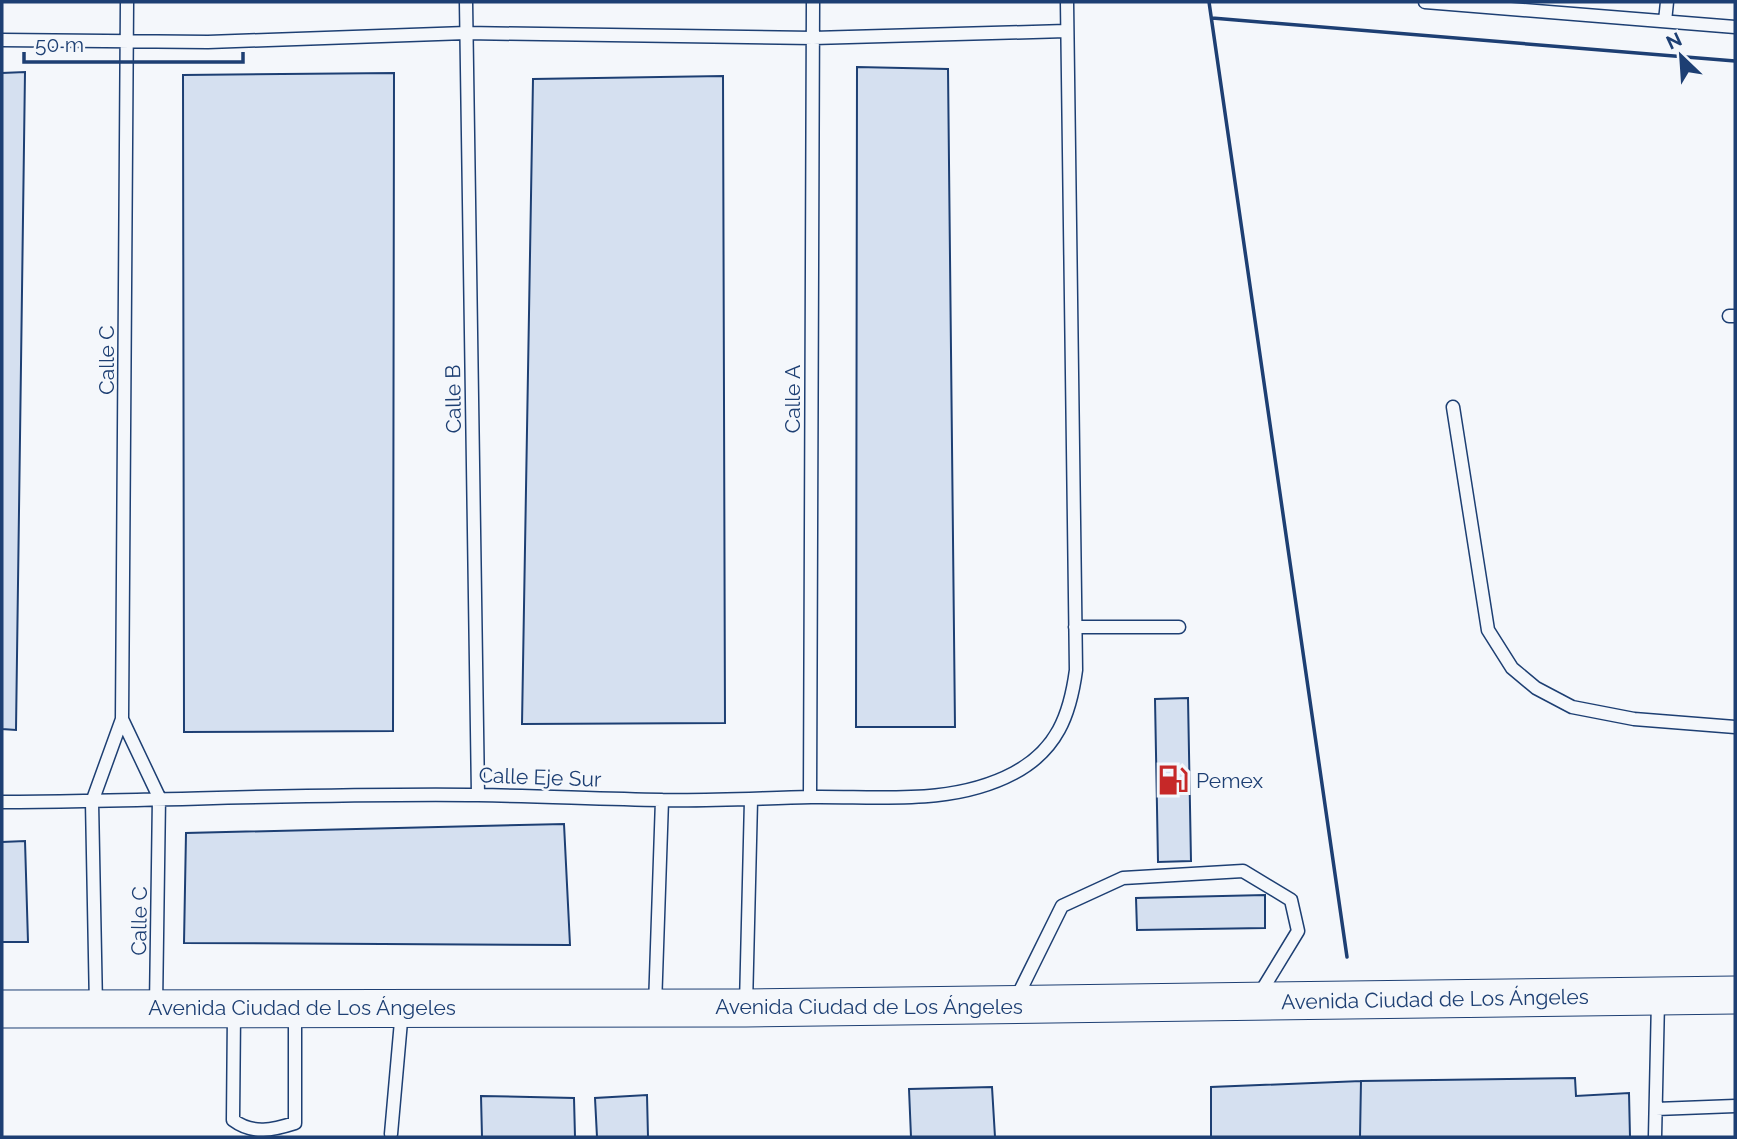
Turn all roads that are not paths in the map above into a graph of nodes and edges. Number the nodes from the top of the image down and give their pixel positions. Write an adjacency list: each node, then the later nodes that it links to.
1 (127, 2): 13 (lane, Calle C)
2 (466, 2): 10 (lane, Calle B)
3 (813, 2): 11 (lane, Calle A)
4 (1068, 2): 9 (lane)
5 (1424, 2): 7 (lane)
6 (1667, 2): 7 (lane)
7 (1665, 21): 8 (lane)
8 (1735, 27)
9 (1066, 31): 11 (lane); 15 (lane)
10 (466, 33): 11 (lane); 13 (lane); 19 (lane, Calle B)
11 (813, 38): 21 (lane, Calle A)
12 (2, 40): 13 (lane)
13 (128, 42): 17 (lane, Calle C)
14 (1453, 407): 18 (lane)
15 (1075, 627): 16 (lane); 21 (lane, Calle Eje Sur)
16 (1179, 627)
17 (122, 719): 20 (lane, Calle C); 25 (lane, Calle C)
18 (1735, 727)
19 (478, 795): 20 (lane, Calle Eje Sur); 22 (lane, Calle Eje Sur)
20 (159, 797): 25 (lane, Calle Eje Sur); 32 (lane, Calle C)
21 (810, 797): 23 (lane, Calle Eje Sur)
22 (662, 800): 23 (lane, Calle Eje Sur); 31 (lane)
23 (751, 800): 36 (lane)
24 (2, 802): 25 (lane, Calle Eje Sur)
25 (92, 802): 35 (lane, Calle C)
26 (1735, 995): 27 (street, Avenida Ciudad de Los Ángeles)
27 (1658, 996): 28 (street, Avenida Ciudad de Los Ángeles); 39 (lane)
28 (1255, 1002): 29 (street, Avenida Ciudad de Los Ángeles); 29 (lane)
29 (1013, 1005): 36 (street, Avenida Ciudad de Los Ángeles)
30 (402, 1006): 31 (street, Avenida Ciudad de Los Ángeles); 34 (street, Avenida Ciudad de Los Ángeles); 40 (lane)
31 (655, 1006): 36 (street, Avenida Ciudad de Los Ángeles)
32 (156, 1007): 33 (street, Avenida Ciudad de Los Ángeles); 35 (street, Avenida Ciudad de Los Ángeles)
33 (234, 1007): 34 (street, Avenida Ciudad de Los Ángeles); 34 (lane)
34 (295, 1007)
35 (96, 1008): 37 (street, Avenida Ciudad de Los Ángeles)
36 (746, 1008)
37 (2, 1009)
38 (1735, 1106): 39 (lane)
39 (1656, 1109): 41 (lane)
40 (391, 1134)
41 (1655, 1137)

